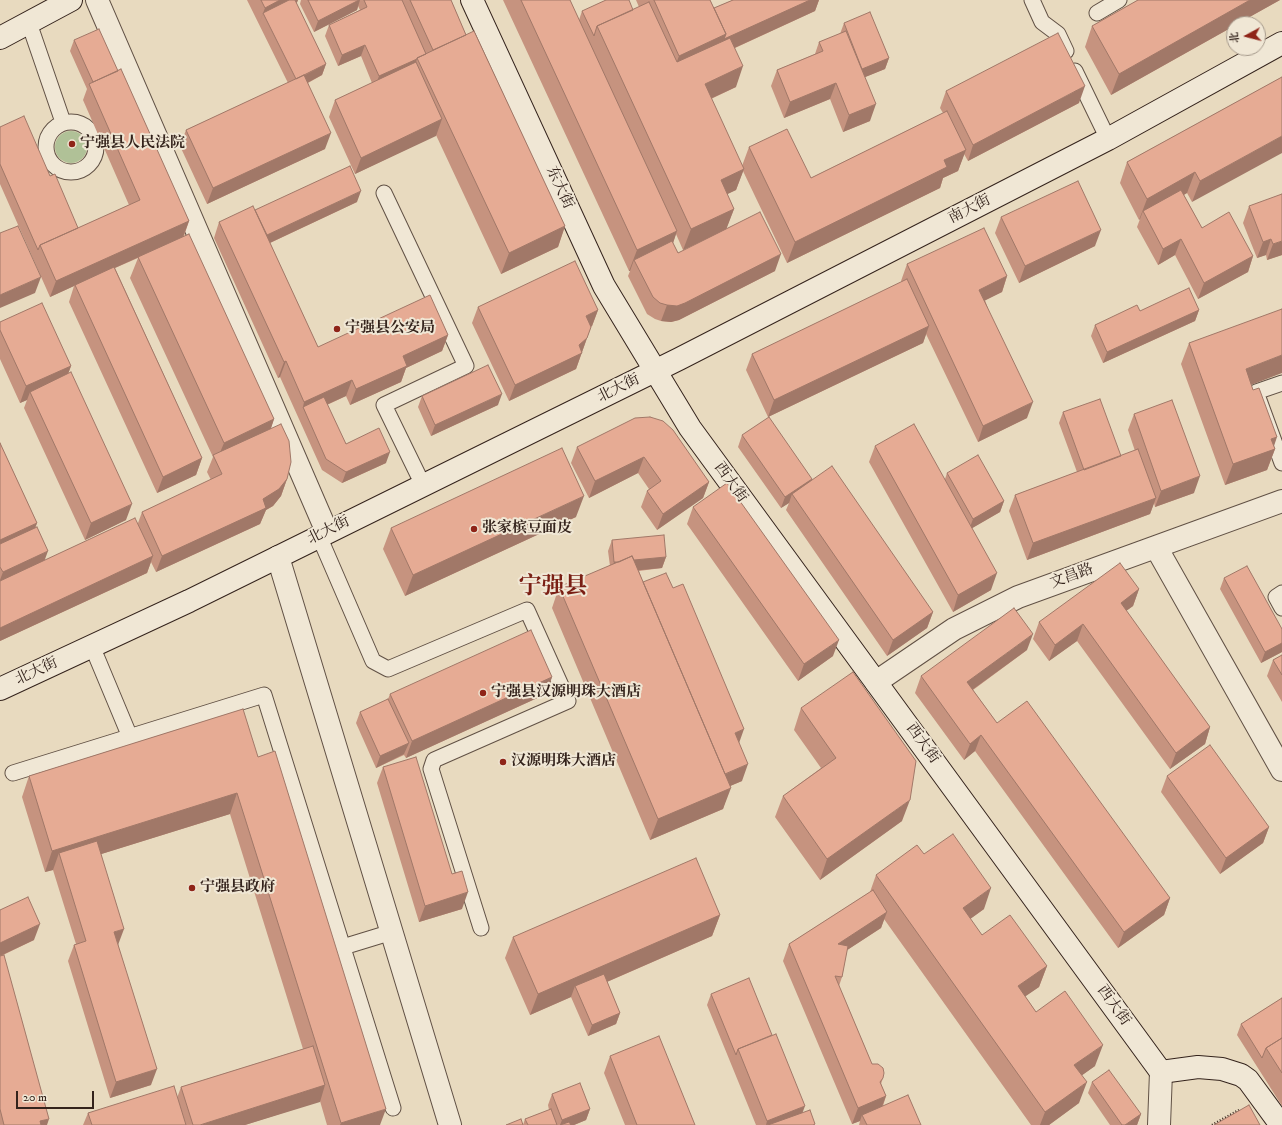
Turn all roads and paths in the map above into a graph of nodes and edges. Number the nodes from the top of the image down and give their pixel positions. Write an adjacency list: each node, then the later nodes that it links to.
1 (71, 0): 7 (street)
2 (97, 0): 19 (street)
3 (472, 0): 13 (street, 东大街)
4 (1032, 0): 11 (lane)
5 (1118, 0): 6 (lane)
6 (1097, 13)
7 (29, 23): 8 (street); 10 (lane)
8 (0, 38)
9 (1282, 43): 11 (street, 南大街)
10 (63, 122)
11 (1108, 139): 13 (street, 南大街)
12 (384, 192): 17 (lane)
13 (656, 371): 17 (street, 北大街); 25 (street, 西大街)
14 (1282, 383): 15 (lane)
15 (1279, 448): 16 (lane)
16 (1282, 464)
17 (422, 485): 19 (street, 北大街)
18 (1282, 501): 20 (street, 文昌路)
19 (323, 534): 21 (street, 北大街); 30 (lane)
20 (1156, 547): 25 (street, 文昌路); 28 (street)
21 (278, 557): 24 (street, 北大街); 31 (street)
22 (1282, 593): 23 (lane)
23 (1282, 608)
24 (92, 646): 26 (street, 北大街); 27 (lane)
25 (876, 682): 33 (street, 西大街)
26 (0, 689)
27 (130, 736): 29 (lane); 32 (lane)
28 (1282, 770)
29 (13, 773)
30 (481, 928)
31 (392, 932): 32 (lane); 36 (street)
32 (342, 947): 34 (lane)
33 (1161, 1072): 37 (street); 39 (street)
34 (393, 1108)
35 (1242, 1108): 38 (path)
36 (450, 1125)
37 (1159, 1125)
38 (1212, 1125)
39 (1281, 1125)

